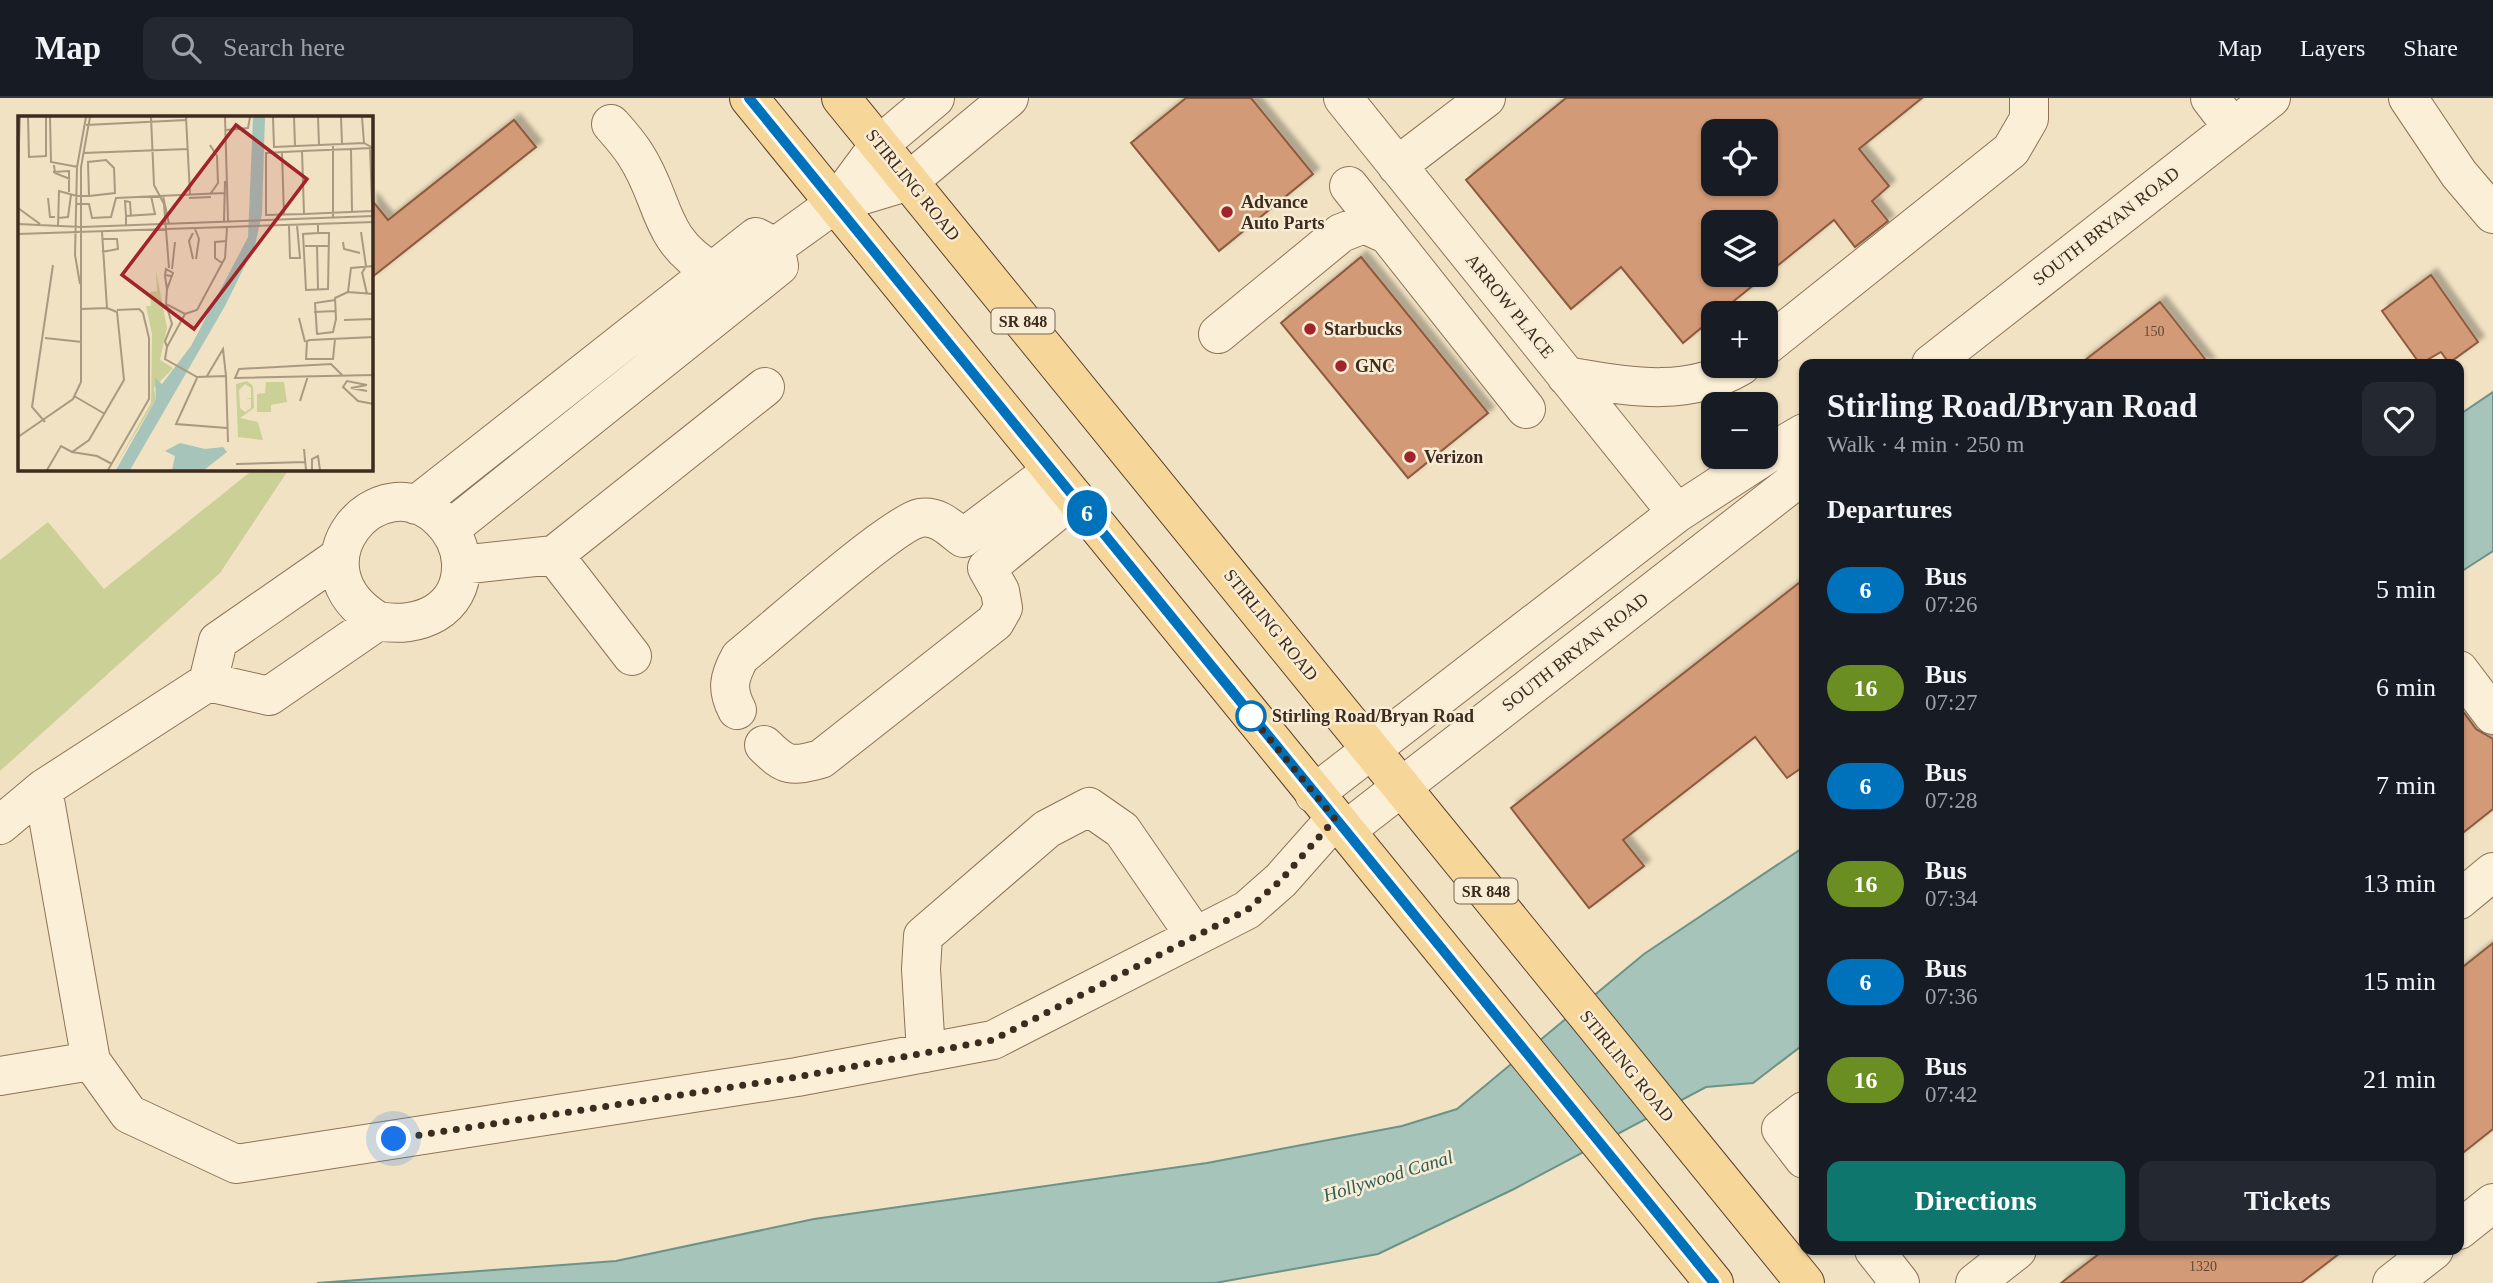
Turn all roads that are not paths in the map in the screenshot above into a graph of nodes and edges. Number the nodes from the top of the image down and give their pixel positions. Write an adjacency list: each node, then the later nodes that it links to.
1 (749, 98): 17 (main road)
2 (841, 98): 13 (main road, STIRLING ROAD / SR 848)
3 (935, 98): 13 (street)
4 (1009, 98): 15 (street)
5 (1343, 98): 14 (street, ARROW PLACE)
6 (1486, 98): 14 (street)
7 (2029, 98): 23 (street)
8 (2210, 98): 12 (street)
9 (2271, 98): 12 (street, SOUTH BRYAN ROAD)
10 (2408, 98): 18 (street)
11 (611, 124): 21 (street)
12 (2233, 128): 24 (street, SOUTH BRYAN ROAD)
13 (879, 145): 15 (main road, STIRLING ROAD / SR 848); 17 (street)
14 (1397, 166): 25 (street, ARROW PLACE)
15 (909, 181): 17 (street); 46 (main road, STIRLING ROAD / SR 848)
16 (1349, 186): 19 (street)
17 (836, 203): 20 (street); 30 (main road)
18 (2493, 214)
19 (1386, 234): 22 (street); 28 (street)
20 (775, 247): 21 (street); 33 (street)
21 (712, 271): 31 (street)
22 (1218, 334)
23 (1778, 336)
24 (1935, 359)
25 (1566, 376): 26 (street); 32 (street, ARROW PLACE)
26 (1715, 378)
27 (765, 387): 35 (street)
28 (1526, 409)
29 (1788, 452): 32 (street, SOUTH BRYAN ROAD); 47 (street, SOUTH BRYAN ROAD)
30 (1063, 484): 34 (street); 38 (street); 49 (main road)
31 (416, 505): 33 (street); 36 (street)
32 (1677, 513): 46 (street, SOUTH BRYAN ROAD)
33 (450, 529): 37 (street)
34 (963, 538): 38 (street); 43 (street)
35 (554, 555): 37 (street); 40 (street)
36 (339, 556): 39 (street); 42 (street)
37 (461, 565): 39 (street)
38 (987, 568): 45 (street)
39 (378, 621): 42 (street)
40 (632, 656)
41 (2464, 677): 44 (street)
42 (208, 682): 48 (street)
43 (737, 710)
44 (2493, 715)
45 (764, 745)
46 (1372, 748): 47 (main road, STIRLING ROAD / SR 848); 49 (street, SOUTH BRYAN ROAD)
47 (1403, 786): 49 (street, SOUTH BRYAN ROAD); 65 (main road, STIRLING ROAD / SR 848)
48 (43, 789): 50 (street); 55 (street)
49 (1331, 815): 53 (street); 64 (main road)
50 (0, 825)
51 (2493, 872): 52 (street)
52 (2464, 896)
53 (1195, 936): 54 (street); 54 (street)
54 (926, 1053): 55 (street)
55 (91, 1060): 56 (street)
56 (0, 1076)
57 (1799, 1115): 58 (street)
58 (1799, 1152)
59 (2493, 1203): 60 (street)
60 (2464, 1226)
61 (1878, 1255): 66 (street)
62 (2011, 1255): 67 (street)
63 (2428, 1255): 68 (street)
64 (1714, 1283)
65 (1805, 1283)
66 (1900, 1283)
67 (1975, 1283)
68 (2392, 1283)

